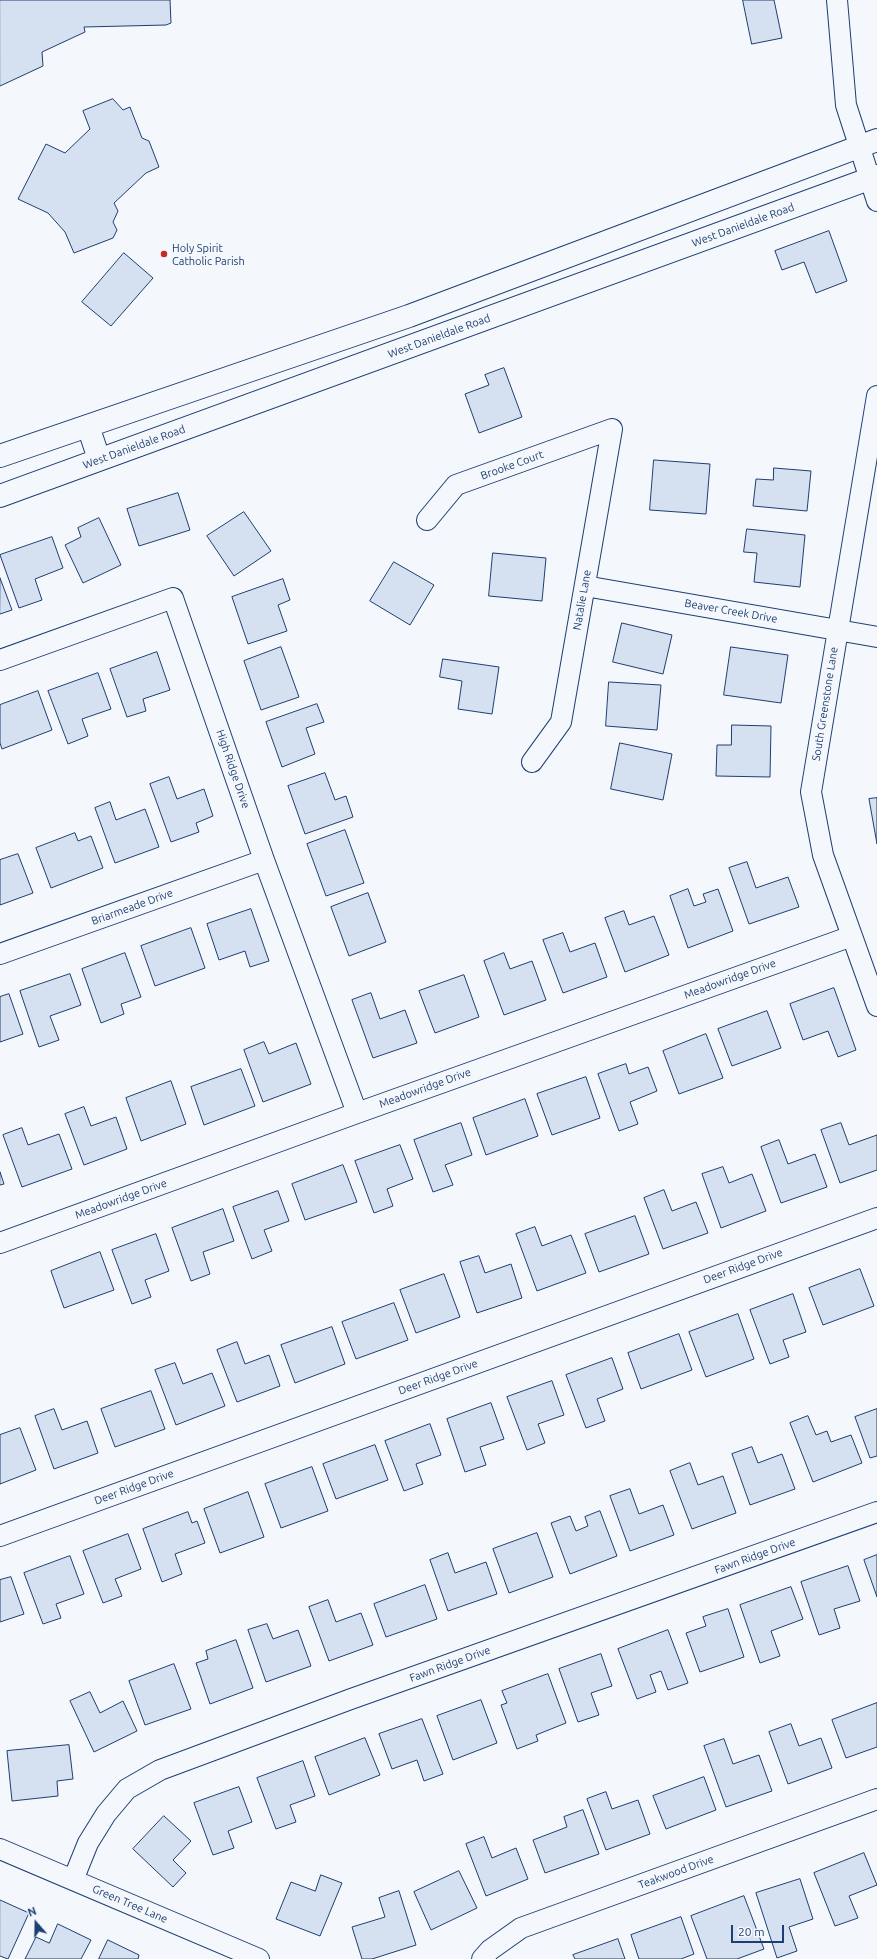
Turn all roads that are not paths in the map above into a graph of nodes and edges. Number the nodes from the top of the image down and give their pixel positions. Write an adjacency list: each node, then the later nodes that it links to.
1 (837, 0): 2 (street)
2 (868, 143): 3 (street); 5 (main road)
3 (874, 177): 4 (street); 6 (main road, West Danieldale Road)
4 (877, 201)
5 (504, 280): 6 (main road); 7 (main road)
6 (514, 308): 8 (main road, West Danieldale Road)
7 (290, 356): 8 (main road); 10 (main road)
8 (302, 386): 13 (main road, West Danieldale Road)
9 (877, 396): 17 (street, South Greenstone Lane)
10 (88, 426): 12 (main road); 13 (main road)
11 (612, 429): 15 (street, Brooke Court); 16 (street, Natalie Lane)
12 (0, 456)
13 (99, 460): 14 (main road, West Danieldale Road)
14 (0, 496)
15 (427, 520)
16 (585, 586): 17 (street, Beaver Creek Drive); 20 (street, Natalie Lane)
17 (837, 630): 18 (street, Beaver Creek Drive); 22 (street, South Greenstone Lane)
18 (877, 637)
19 (0, 660): 21 (street, High Ridge Drive)
20 (532, 762)
21 (264, 860): 23 (street, Briarmeade Drive); 25 (street, High Ridge Drive)
22 (852, 936): 24 (street, South Greenstone Lane); 25 (street, Meadowridge Drive)
23 (0, 954)
24 (877, 1006)
25 (357, 1113): 27 (street, Meadowridge Drive)
26 (877, 1218): 29 (street, Deer Ridge Drive)
27 (0, 1243)
28 (877, 1512): 32 (street, Fawn Ridge Drive)
29 (0, 1536)
30 (877, 1799): 34 (street, Teakwood Drive)
31 (0, 1849): 32 (street, Green Tree Lane)
32 (73, 1880): 33 (street, Green Tree Lane)
33 (259, 1959)
34 (482, 1959)

